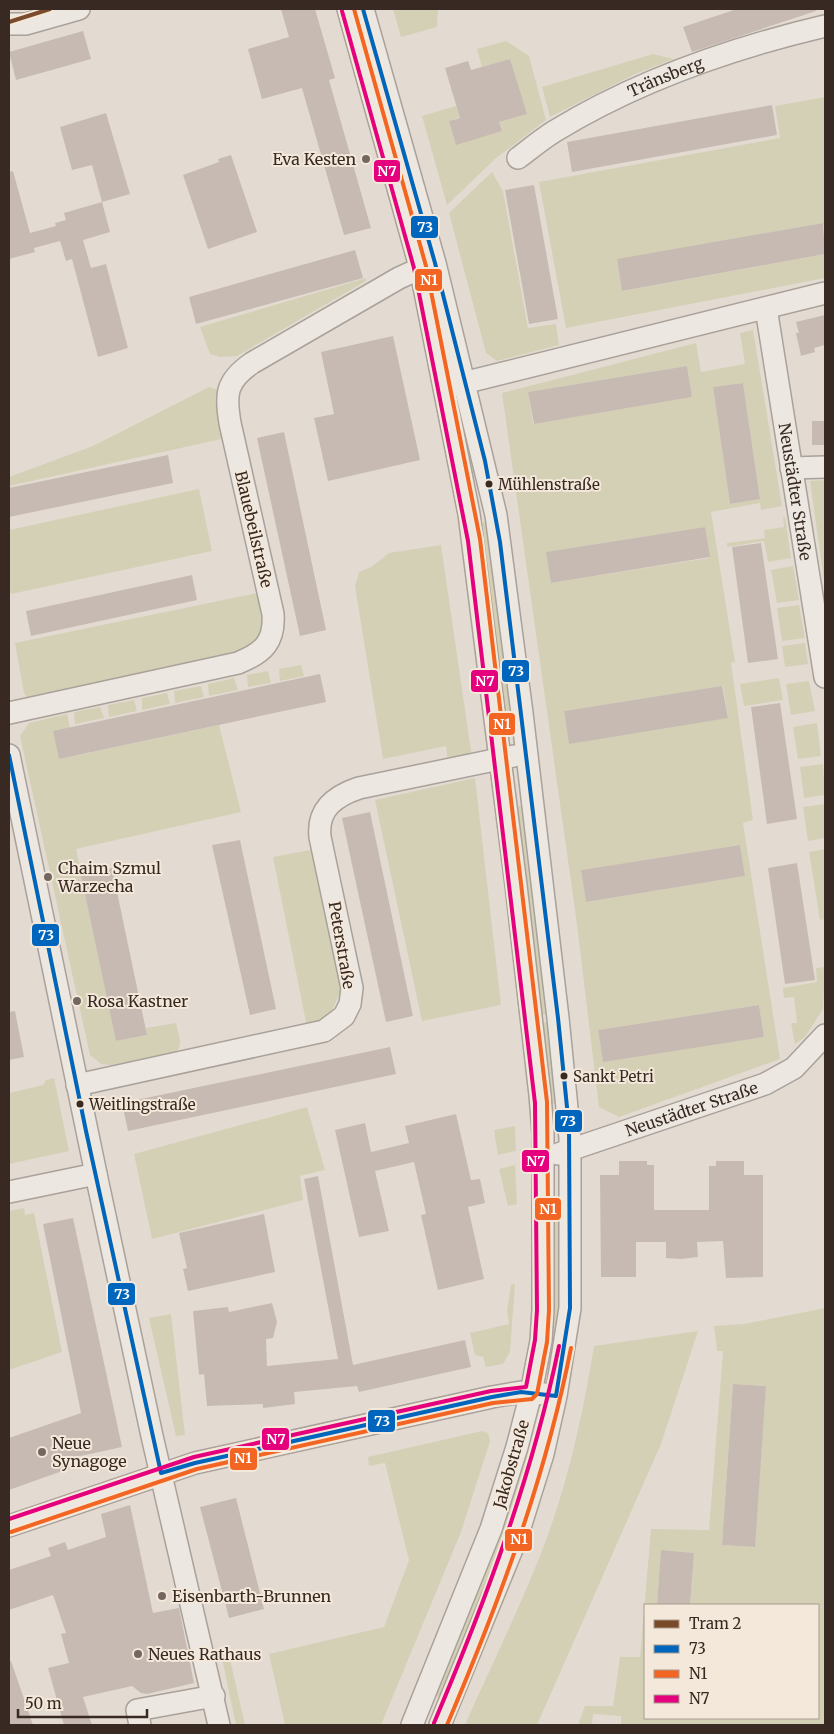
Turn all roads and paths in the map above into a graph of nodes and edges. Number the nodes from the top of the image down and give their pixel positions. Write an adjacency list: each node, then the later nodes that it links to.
1 (21, 9): 5 (street)
2 (79, 9): 6 (street)
3 (348, 9): 9 (street)
4 (363, 9): 9 (street)
5 (9, 15)
6 (9, 24)
7 (825, 26): 8 (street, Tränsberg)
8 (518, 158)
9 (427, 265): 12 (street, Jakobstraße); 13 (street, Jakobstraße); 17 (street, Blauebeilstraße)
10 (825, 293): 11 (street)
11 (766, 308): 12 (street); 15 (street, Neustädter Straße)
12 (465, 382): 13 (street); 19 (street, Jakobstraße)
13 (444, 388): 20 (street, Jakobstraße)
14 (825, 466): 15 (street)
15 (791, 468): 16 (street, Neustädter Straße)
16 (825, 677)
17 (9, 713)
18 (9, 755): 22 (street)
19 (527, 755): 20 (street, Peterstraße); 23 (street, Jakobstraße)
20 (500, 758): 22 (street, Peterstraße); 24 (street, Jakobstraße)
21 (825, 1035): 23 (street, Neustädter Straße)
22 (77, 1084): 25 (street)
23 (570, 1150): 24 (street, Neustädter Straße); 28 (street, Jakobstraße)
24 (543, 1158): 27 (street, Jakobstraße)
25 (96, 1174): 26 (street); 29 (street)
26 (9, 1192)
27 (531, 1392): 28 (street); 29 (street); 34 (street, Jakobstraße)
28 (556, 1396): 35 (street, Jakobstraße)
29 (161, 1473): 30 (street); 31 (street)
30 (9, 1526)
31 (214, 1696): 32 (street); 33 (street)
32 (140, 1725)
33 (219, 1725)
34 (412, 1725)
35 (440, 1725)

